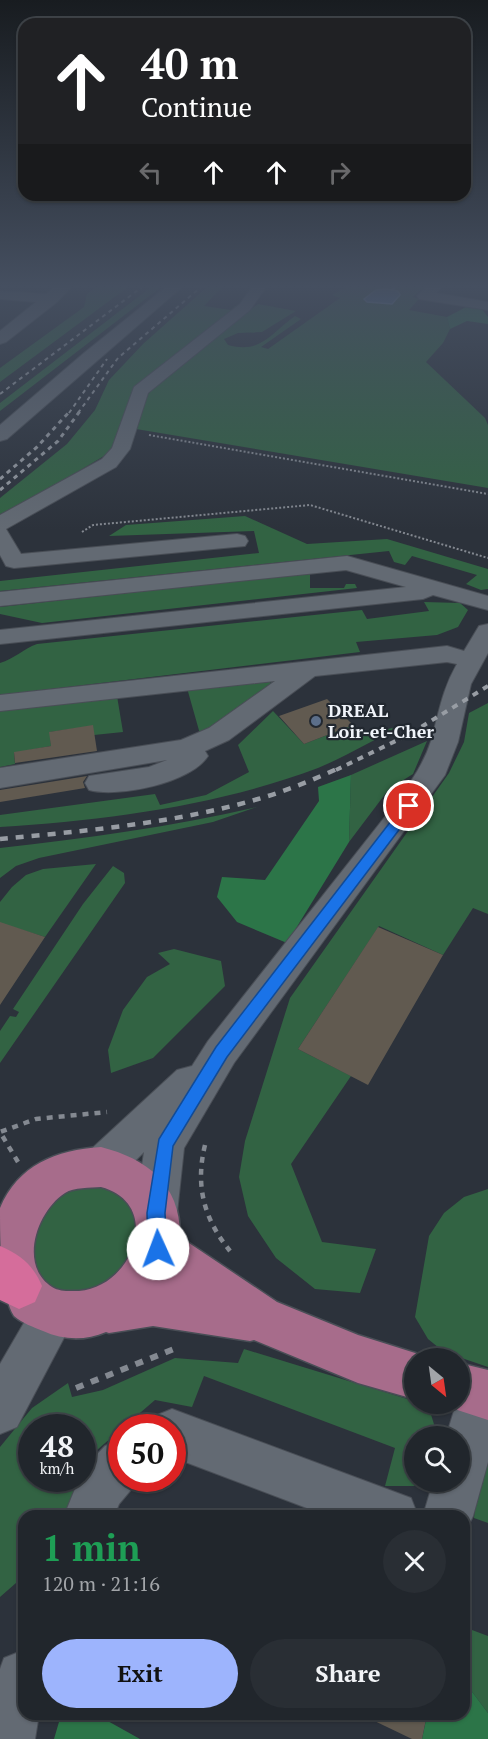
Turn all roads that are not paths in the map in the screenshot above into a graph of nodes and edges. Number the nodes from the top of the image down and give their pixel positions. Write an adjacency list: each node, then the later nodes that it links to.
1 (76, 368): 3 (street)
2 (169, 368): 4 (street)
3 (0, 435)
4 (0, 524)
5 (0, 534): 6 (street)
6 (237, 541)
7 (439, 590): 8 (street); 9 (street); 11 (street)
8 (0, 599)
9 (488, 603)
10 (488, 632): 12 (street)
11 (0, 637)
12 (470, 660): 13 (street); 18 (street)
13 (309, 668): 14 (street); 15 (street)
14 (0, 703)
15 (219, 734): 16 (street); 17 (street)
16 (0, 778)
17 (0, 795)
18 (221, 1052): 19 (street); 20 (street)
19 (101, 1167): 20 (main road); 21 (main road)
20 (157, 1231): 22 (main road); 24 (main road)
21 (9, 1278): 23 (main road)
22 (105, 1310): 23 (main road); 24 (main road)
23 (56, 1313): 27 (street)
24 (261, 1319): 25 (main road)
25 (404, 1372)
26 (476, 1392): 28 (street)
27 (0, 1410)
28 (469, 1426)
29 (186, 1438): 33 (street)
30 (108, 1479): 32 (street)
31 (455, 1492): 34 (street)
32 (91, 1510)
33 (377, 1510)
34 (450, 1510)

